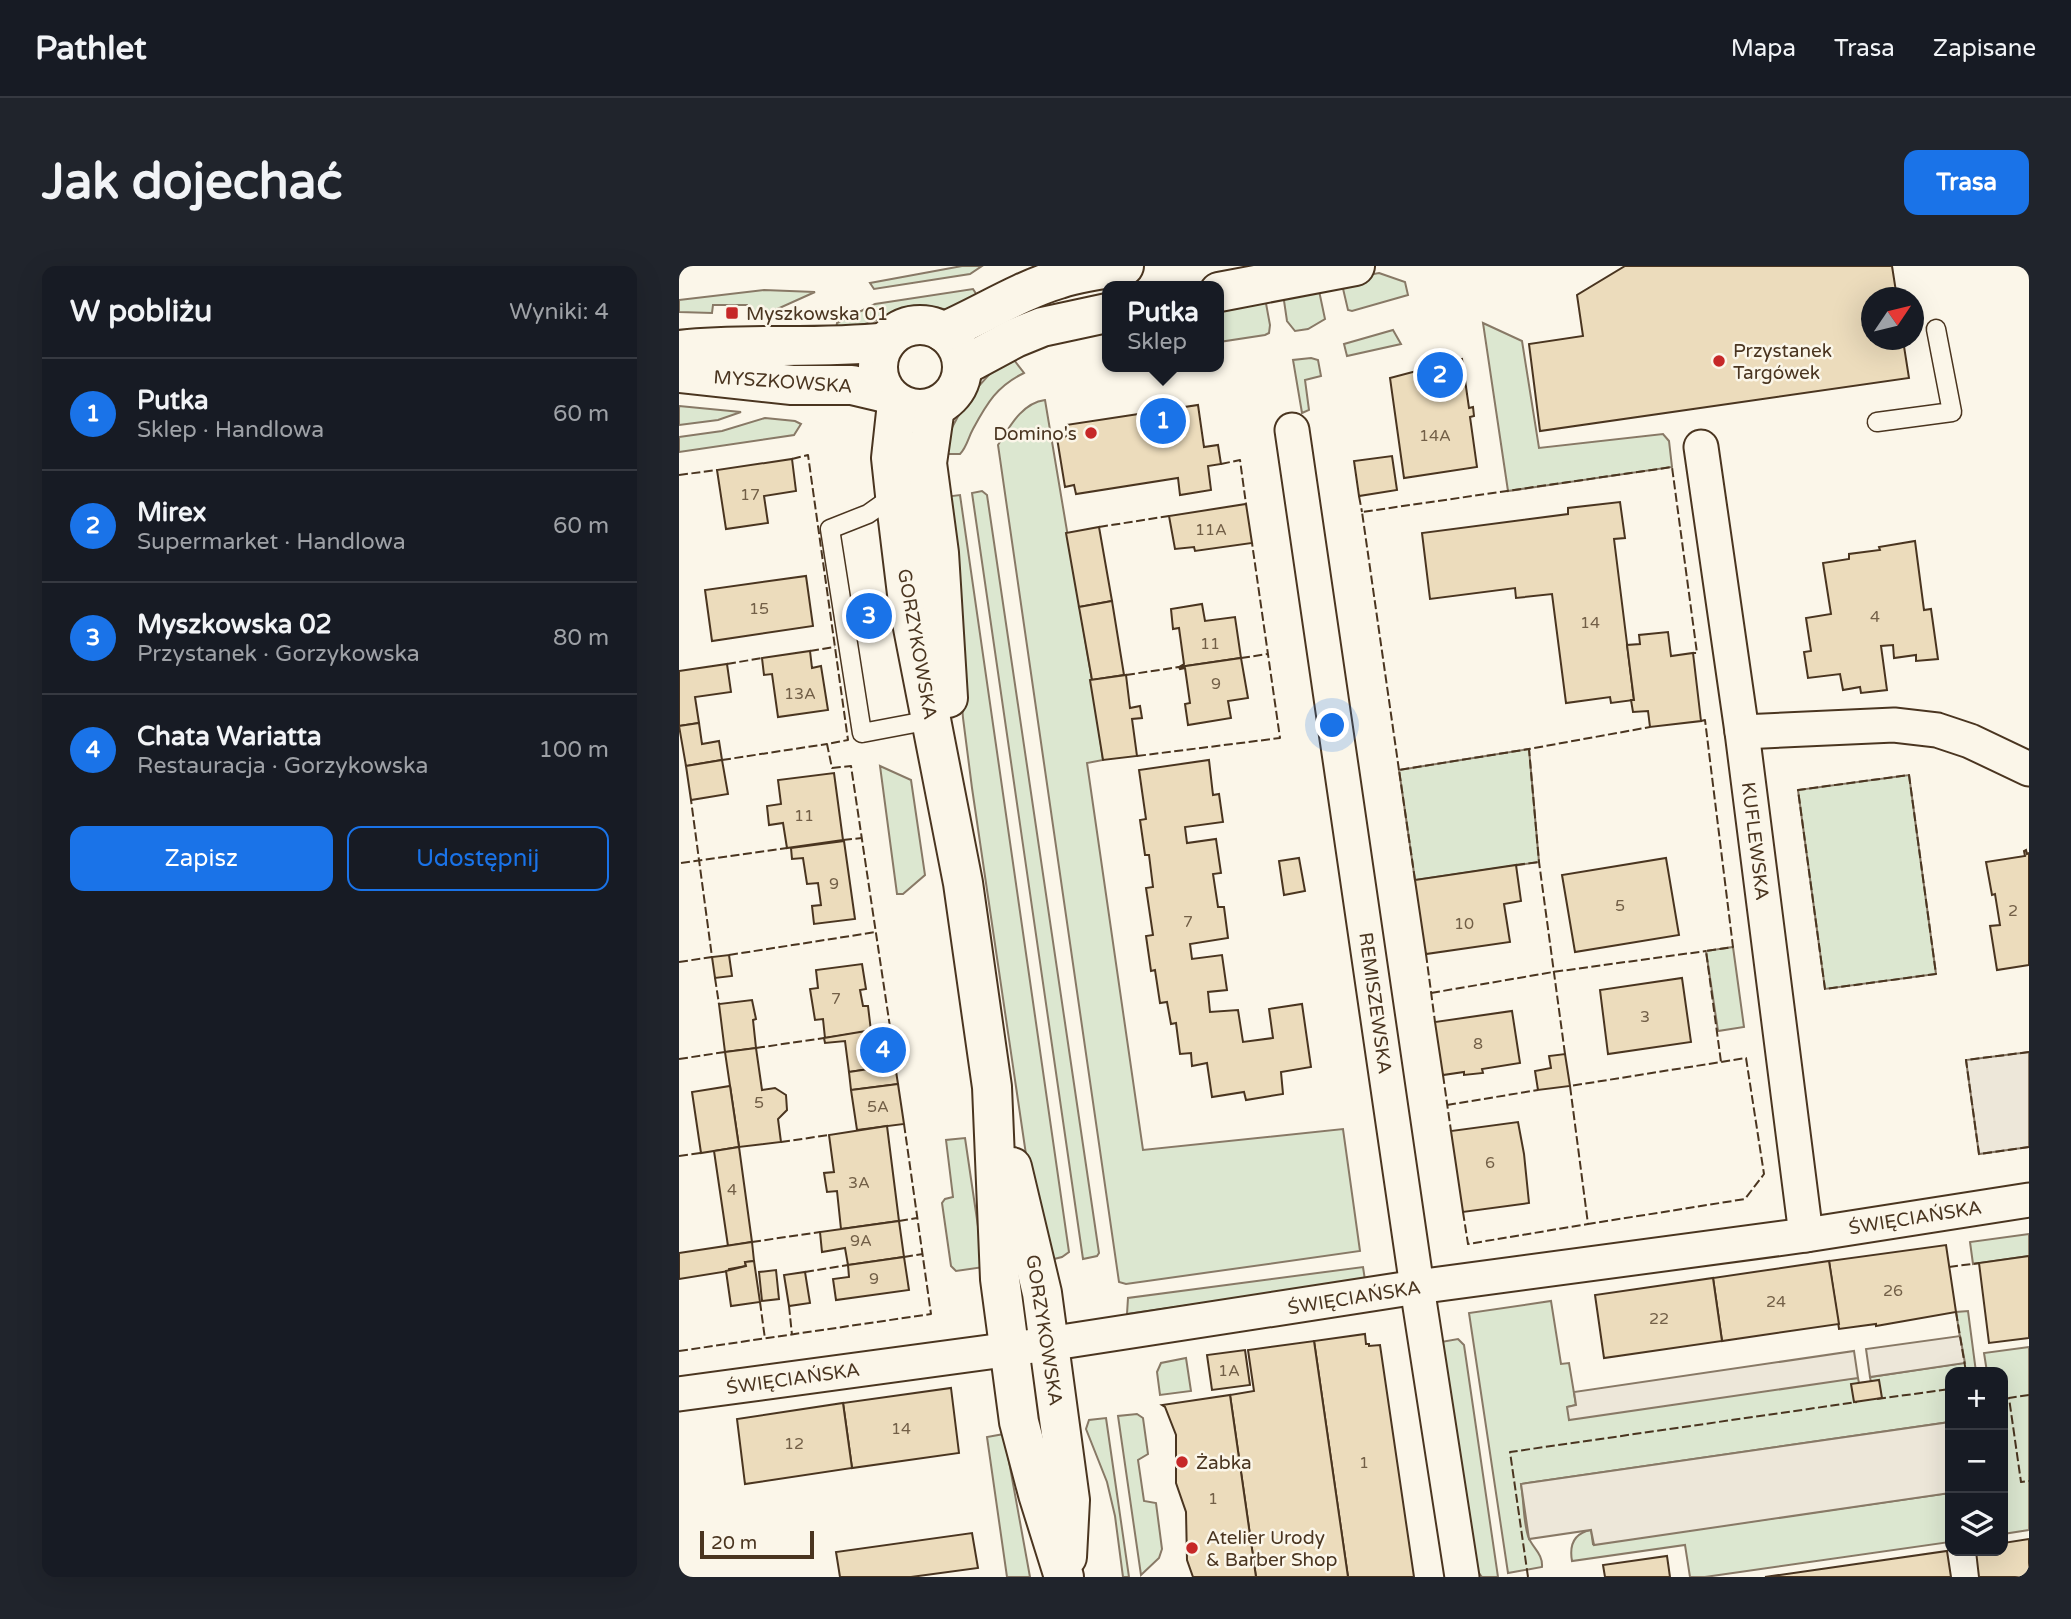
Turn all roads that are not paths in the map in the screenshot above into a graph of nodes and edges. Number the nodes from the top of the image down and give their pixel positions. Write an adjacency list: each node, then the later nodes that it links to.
1 (1124, 266): 7 (street)
2 (1355, 266): 3 (street)
3 (1270, 274): 4 (street)
4 (1224, 290)
5 (1102, 314): 10 (street)
6 (1936, 329): 14 (lane)
7 (943, 332): 8 (street); 10 (street)
8 (886, 342): 9 (street, MYSZKOWSKA); 12 (street)
9 (679, 350)
10 (963, 366): 13 (street)
11 (679, 373): 12 (street, MYSZKOWSKA)
12 (891, 398): 13 (street); 17 (street, GORZYKOWSKA)
13 (935, 407): 18 (street, GORZYKOWSKA)
14 (1877, 422)
15 (1292, 430): 24 (street, REMISZEWSKA)
16 (1701, 447): 19 (street, KUFLEWSKA)
17 (894, 495): 18 (street, GORZYKOWSKA); 18 (lane)
18 (941, 718): 21 (street, GORZYKOWSKA)
19 (1742, 732): 20 (street); 23 (street, KUFLEWSKA)
20 (2029, 769)
21 (992, 1087): 25 (street, GORZYKOWSKA); 26 (street, GORZYKOWSKA)
22 (2029, 1200): 23 (street, ŚWIĘCIAŃSKA)
23 (1806, 1235): 24 (street, ŚWIĘCIAŃSKA)
24 (1417, 1287): 25 (street, ŚWIĘCIAŃSKA); 29 (street, REMISZEWSKA)
25 (1048, 1344): 26 (street, ŚWIĘCIAŃSKA); 28 (street, GORZYKOWSKA)
26 (1009, 1349): 27 (street, ŚWIĘCIAŃSKA); 28 (street, GORZYKOWSKA)
27 (679, 1394)
28 (1065, 1577)
29 (1462, 1577)

